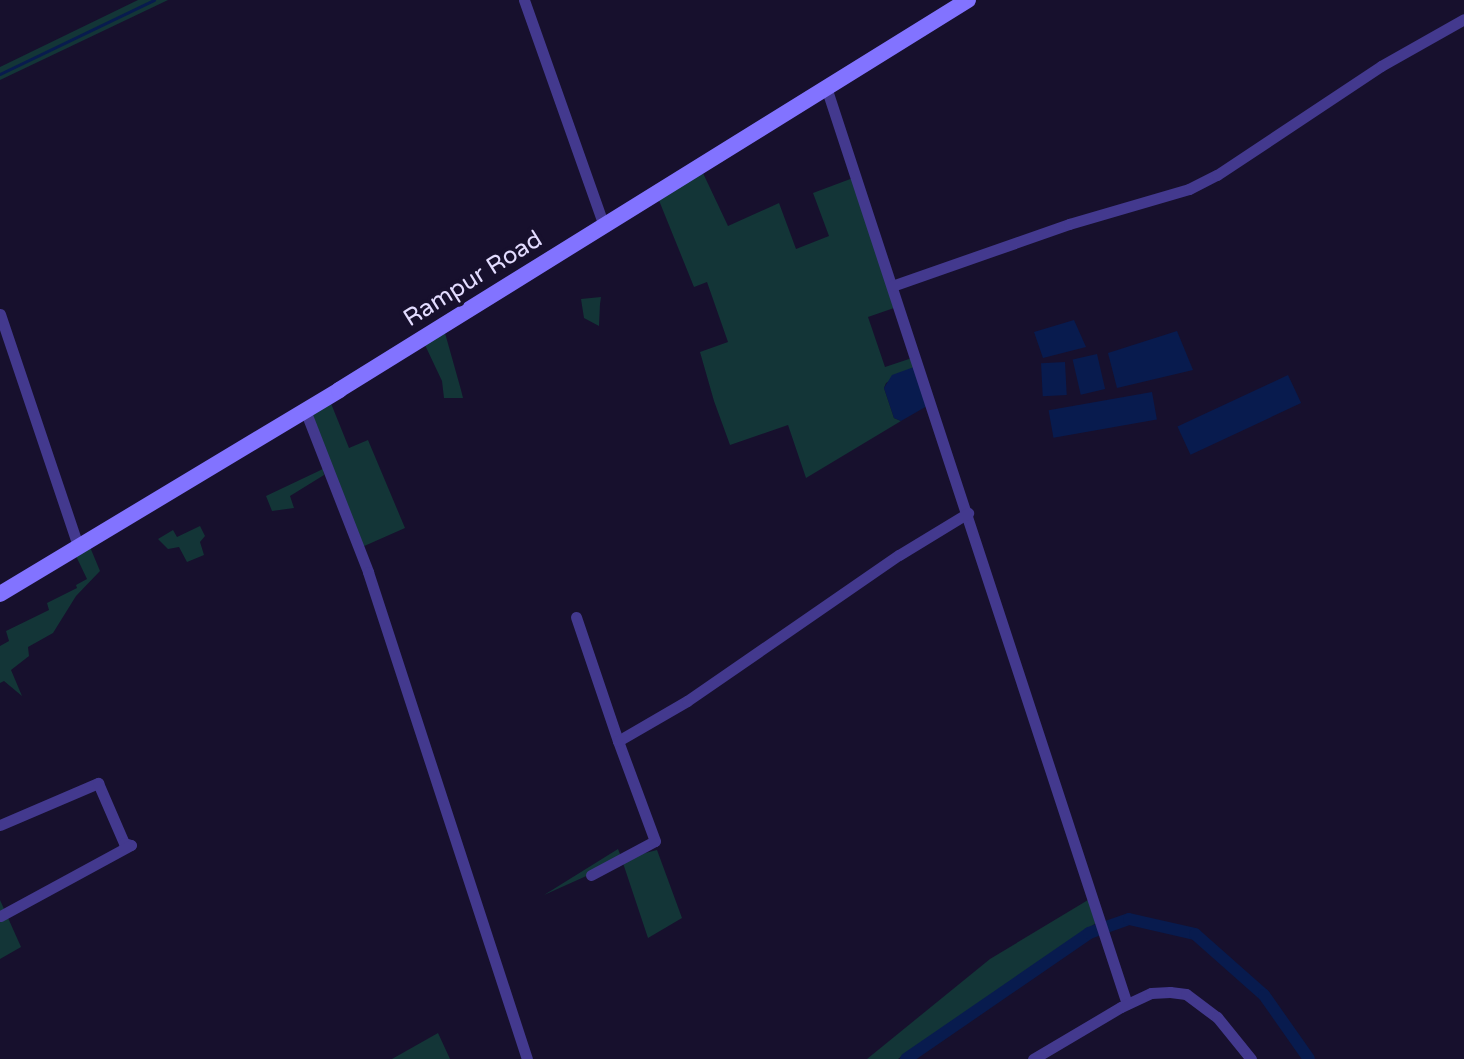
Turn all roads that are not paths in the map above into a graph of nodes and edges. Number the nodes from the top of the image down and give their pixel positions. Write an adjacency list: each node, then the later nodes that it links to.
1 (524, 0): 5 (street)
2 (968, 0): 4 (main road, Rampur Road)
3 (1464, 19): 6 (street)
4 (826, 87): 5 (main road, Rampur Road); 6 (street)
5 (604, 226): 8 (main road, Rampur Road)
6 (892, 286): 9 (street)
7 (0, 314): 10 (street)
8 (305, 410): 10 (main road, Rampur Road); 18 (street)
9 (968, 513): 13 (street); 17 (street)
10 (78, 546): 11 (main road, Rampur Road)
11 (0, 594)
12 (576, 617): 13 (street)
13 (618, 741): 15 (street)
14 (0, 825): 16 (street)
15 (591, 875)
16 (0, 916)
17 (1127, 1004): 19 (street); 20 (street)
18 (527, 1059)
19 (1033, 1059)
20 (1251, 1059)

